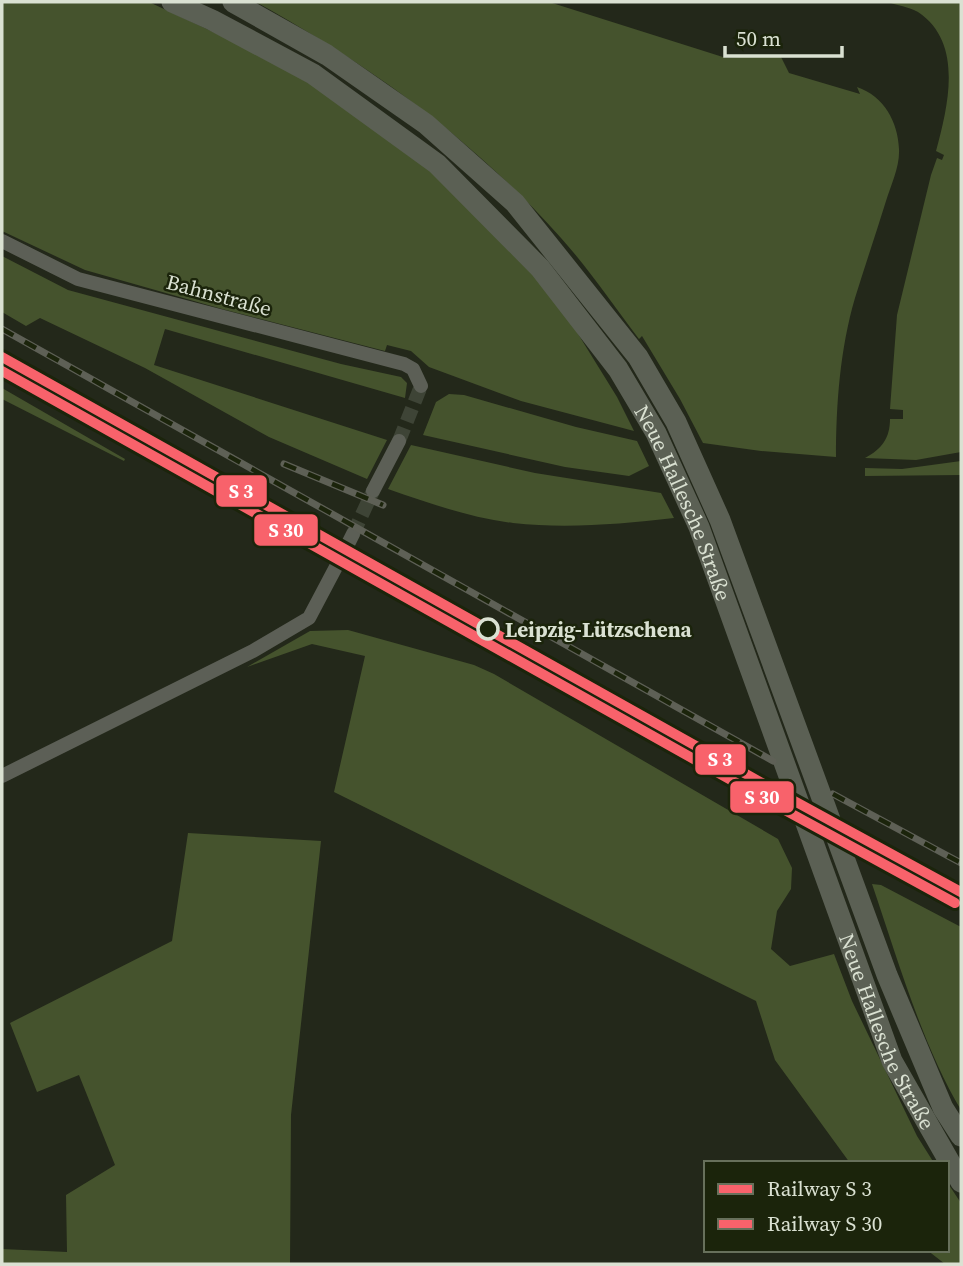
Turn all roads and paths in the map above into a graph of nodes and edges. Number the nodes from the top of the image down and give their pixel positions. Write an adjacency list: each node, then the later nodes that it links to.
1 (172, 2): 10 (main road, Neue Hallesche Straße)
2 (233, 2): 9 (main road, Neue Hallesche Straße)
3 (2, 240): 4 (street, Bahnstraße)
4 (421, 386)
5 (399, 441): 6 (street)
6 (373, 491)
7 (337, 565): 8 (street)
8 (2, 776)
9 (961, 1136)
10 (961, 1182)

